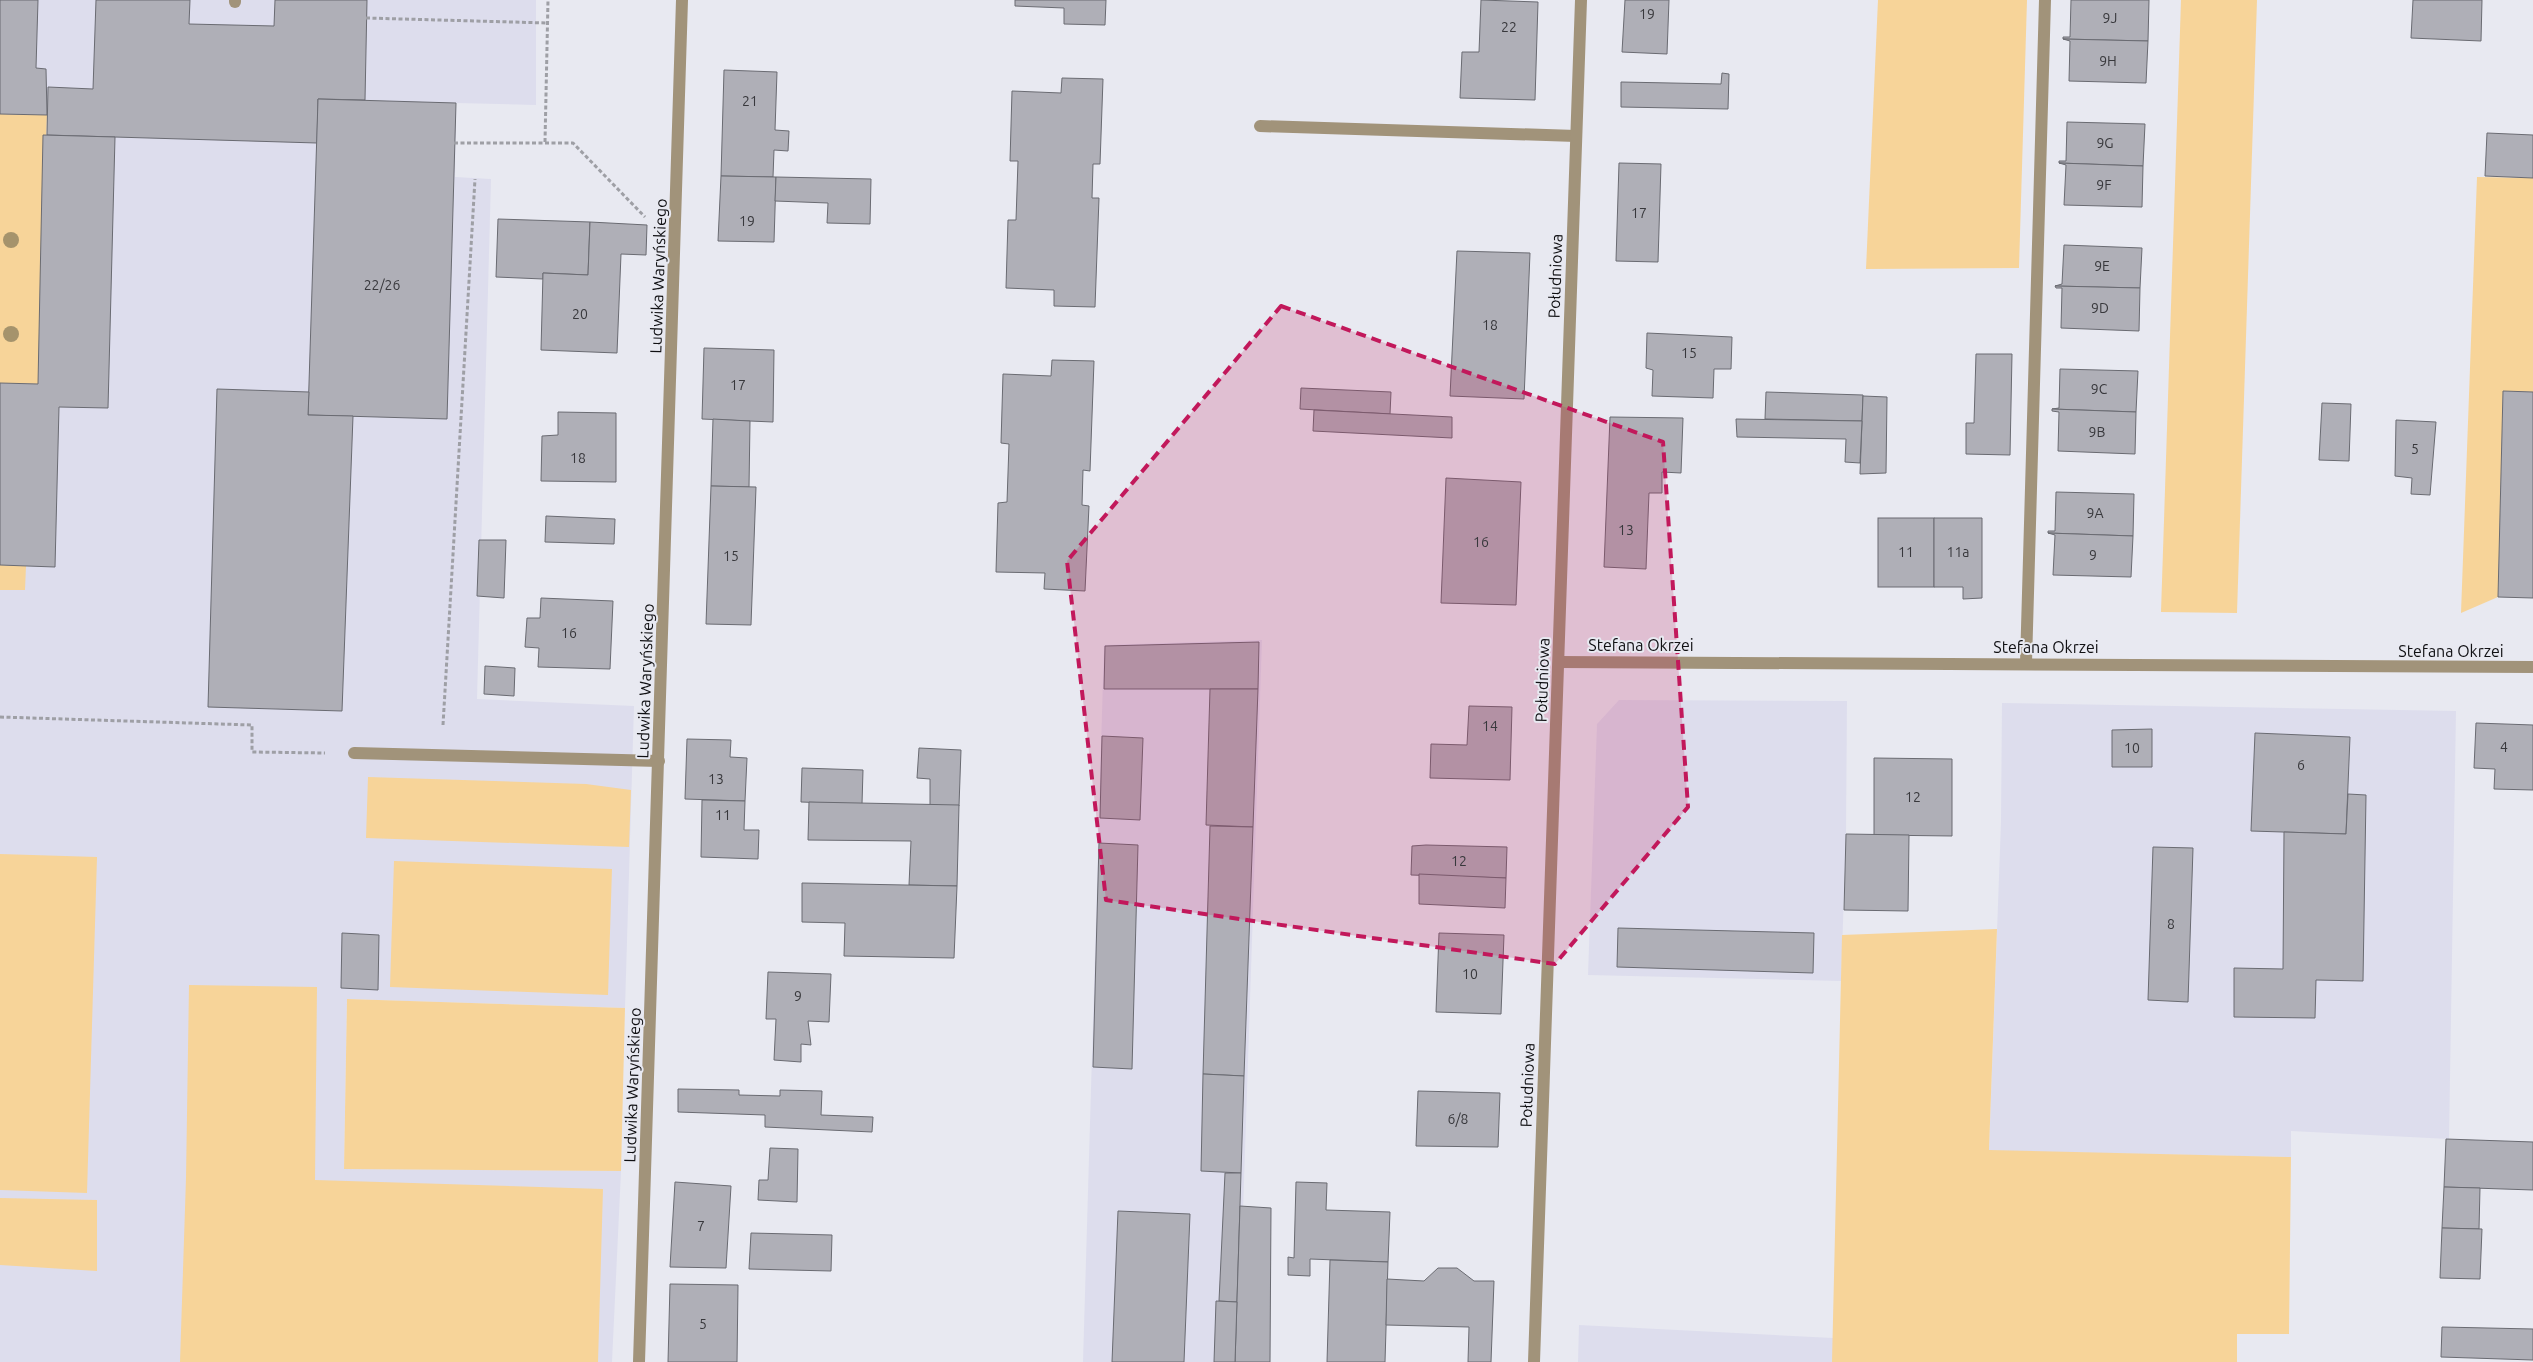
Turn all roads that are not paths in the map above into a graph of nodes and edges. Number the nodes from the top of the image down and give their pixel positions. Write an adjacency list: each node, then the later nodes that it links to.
1 (682, 0): 10 (street, Ludwika Waryńskiego)
2 (1581, 0): 5 (street, Południowa)
3 (2045, 0): 7 (street)
4 (1260, 126): 5 (street)
5 (1576, 136): 6 (street, Południowa)
6 (1559, 662): 7 (street, Stefana Okrzei); 12 (street, Południowa)
7 (2026, 663): 8 (street, Stefana Okrzei)
8 (2533, 668)
9 (354, 753): 10 (street)
10 (659, 761): 11 (street, Ludwika Waryńskiego)
11 (639, 1362)
12 (1534, 1362)

